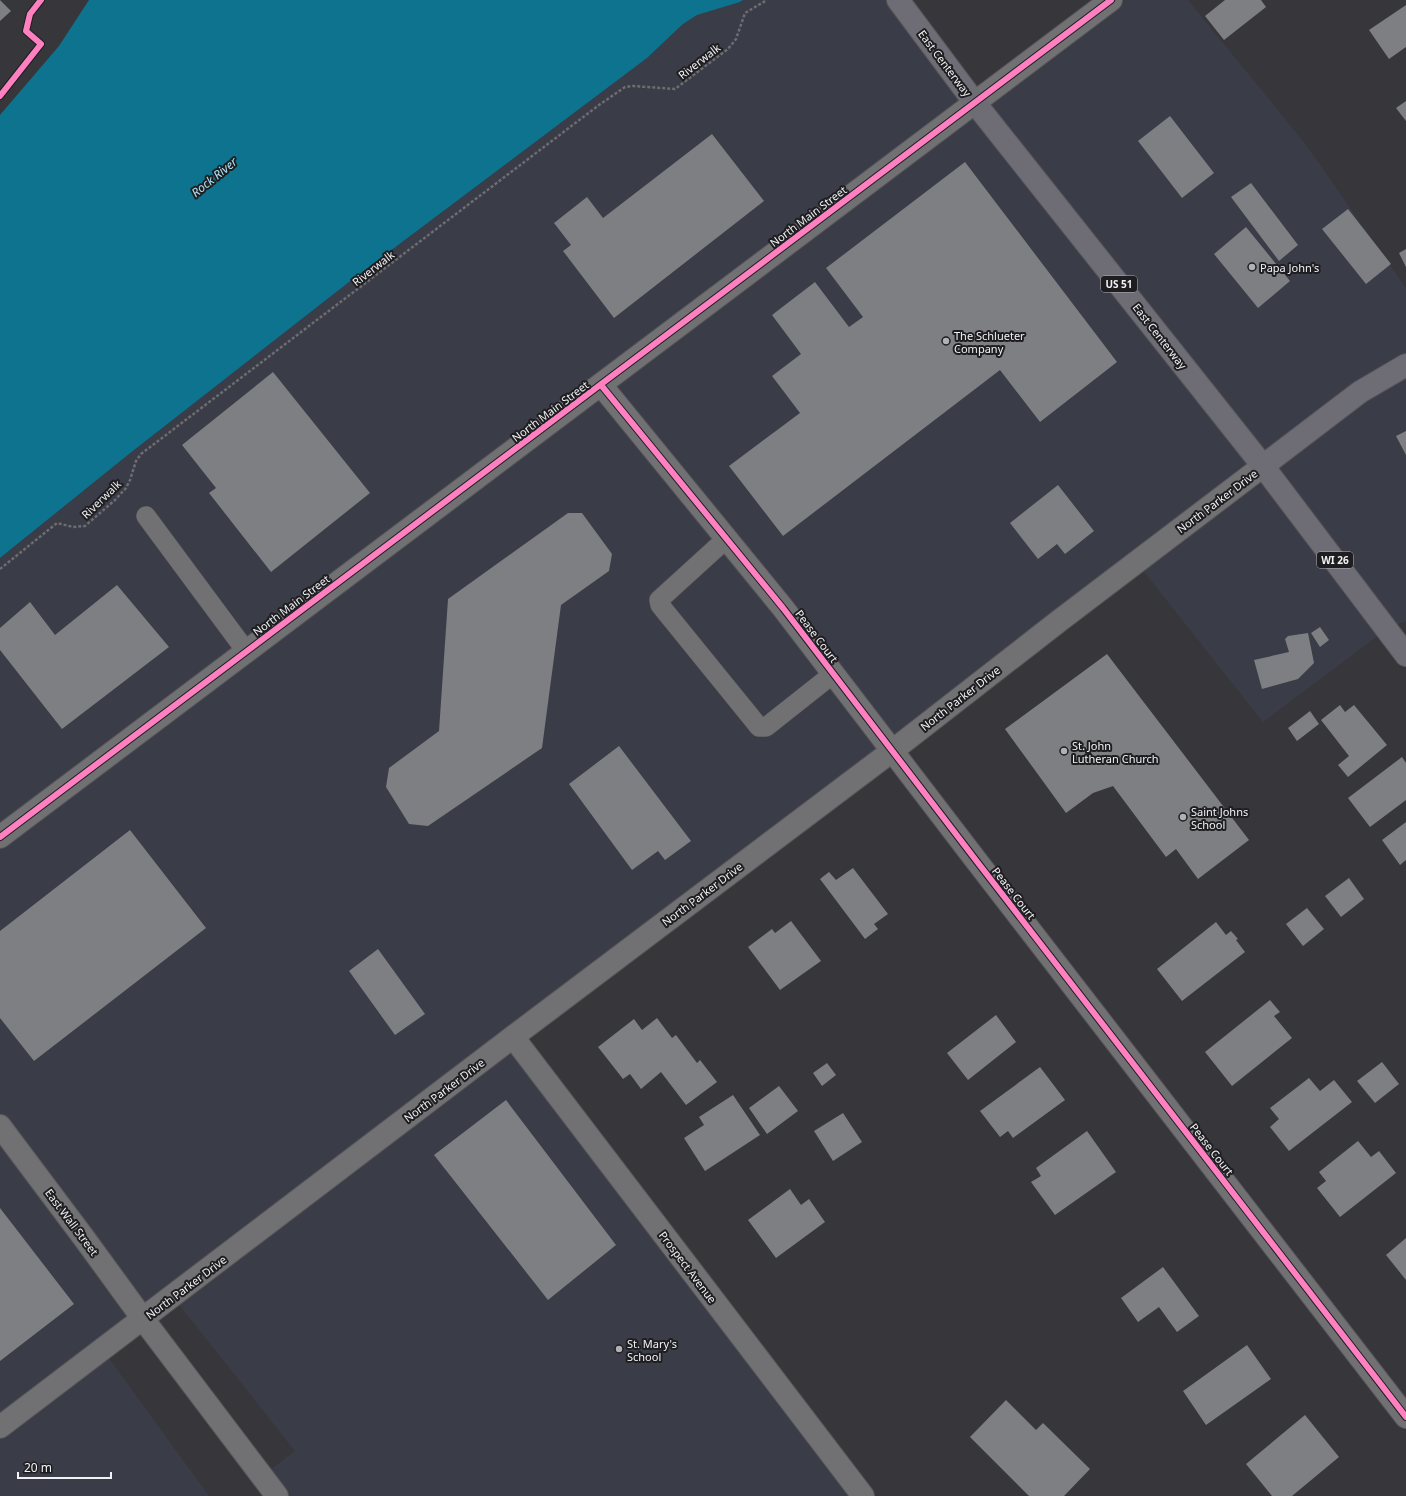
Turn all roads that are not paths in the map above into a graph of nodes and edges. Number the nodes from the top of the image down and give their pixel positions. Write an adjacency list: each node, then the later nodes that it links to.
1 (898, 0): 3 (main road, East Centerway / US 51)
2 (1111, 0): 3 (street, North Main Street)
3 (975, 103): 5 (street, North Main Street); 6 (main road, East Centerway / US 51)
4 (1406, 365): 6 (main road, North Parker Drive)
5 (601, 385): 8 (street, Pease Court); 9 (street, North Main Street)
6 (1263, 466): 10 (main road, East Centerway / WI 26); 12 (street, North Parker Drive)
7 (146, 516): 9 (lane)
8 (726, 539): 11 (street, Pease Court); 11 (lane)
9 (246, 651): 13 (street, North Main Street)
10 (1406, 655)
11 (833, 674): 12 (street, Pease Court)
12 (892, 751): 14 (street, North Parker Drive); 17 (street, Pease Court)
13 (0, 837)
14 (513, 1037): 16 (street, North Parker Drive); 20 (street, Prospect Avenue)
15 (0, 1126): 16 (street, East Wall Street)
16 (143, 1319): 18 (street, North Parker Drive); 19 (street, East Wall Street)
17 (1406, 1417)
18 (0, 1427)
19 (277, 1496)
20 (863, 1496)

